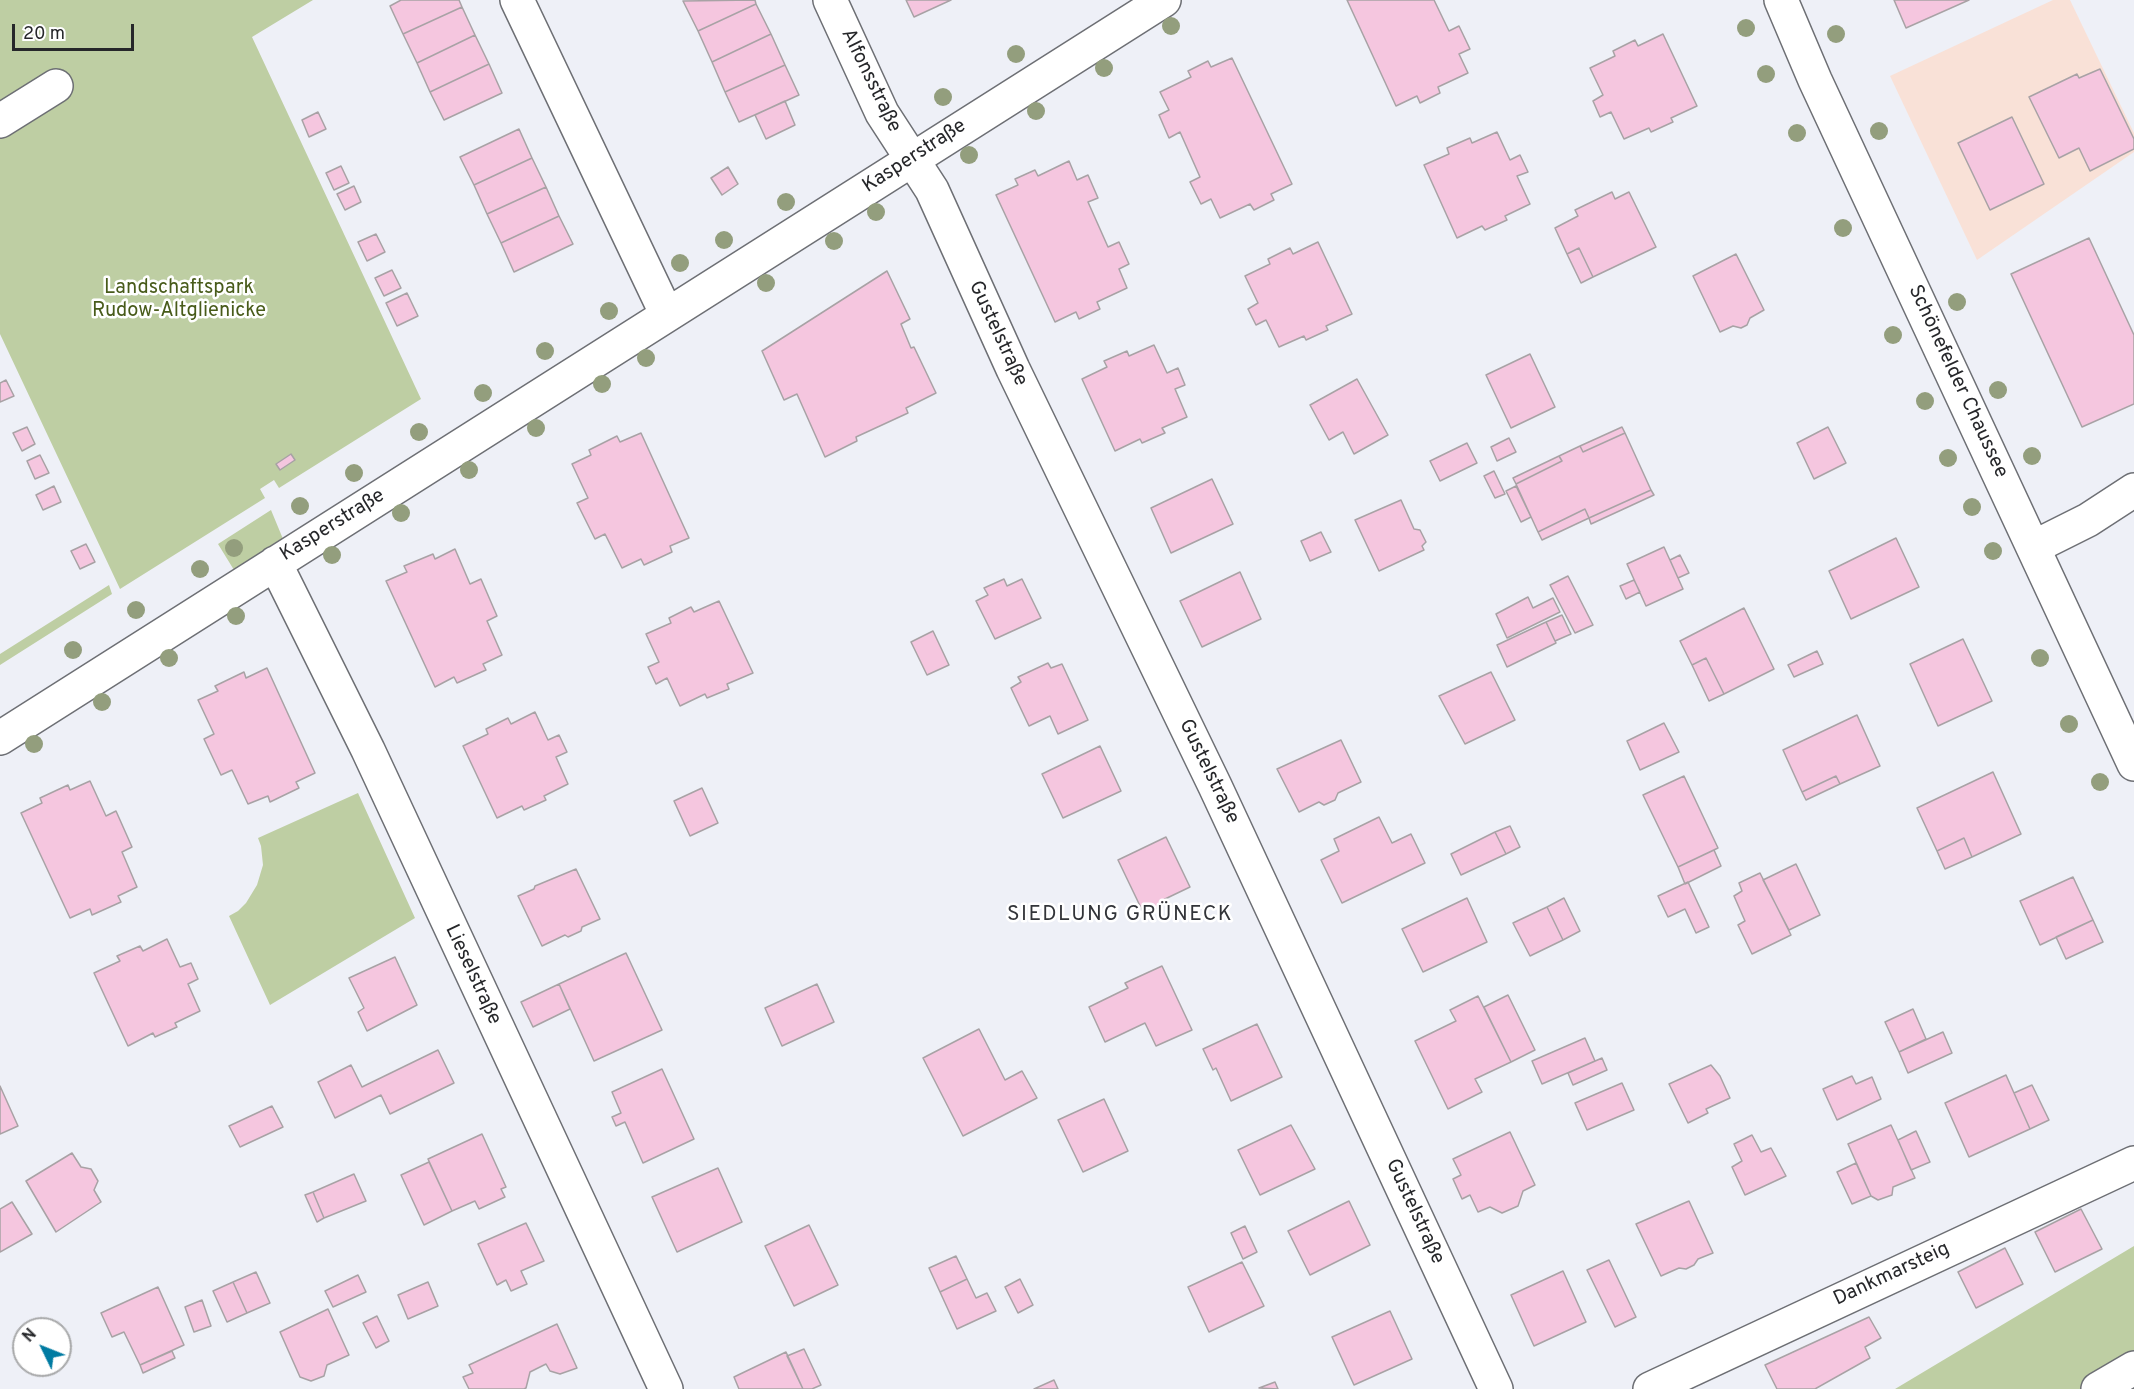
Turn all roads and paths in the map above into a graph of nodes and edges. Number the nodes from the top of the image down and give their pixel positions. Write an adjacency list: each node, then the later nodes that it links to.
1 (517, 0): 8 (street)
2 (830, 0): 7 (street, Alfonsstraße)
3 (1164, 0): 7 (street, Kasperstraße)
4 (1781, 0): 10 (street, Schönefelder Chaussee)
5 (56, 86): 6 (street)
6 (0, 121)
7 (912, 160): 8 (street, Kasperstraße); 17 (street, Gustelstraße)
8 (667, 315): 11 (street, Kasperstraße)
9 (2134, 490): 10 (street)
10 (2034, 547): 13 (street, Schönefelder Chaussee)
11 (275, 563): 12 (street, Kasperstraße); 16 (street, Lieselstraße)
12 (0, 738)
13 (2134, 764)
14 (2134, 1163): 18 (street, Dankmarsteig)
15 (2134, 1368): 19 (street)
16 (666, 1389)
17 (1496, 1389)
18 (1650, 1389)
19 (2098, 1389)

